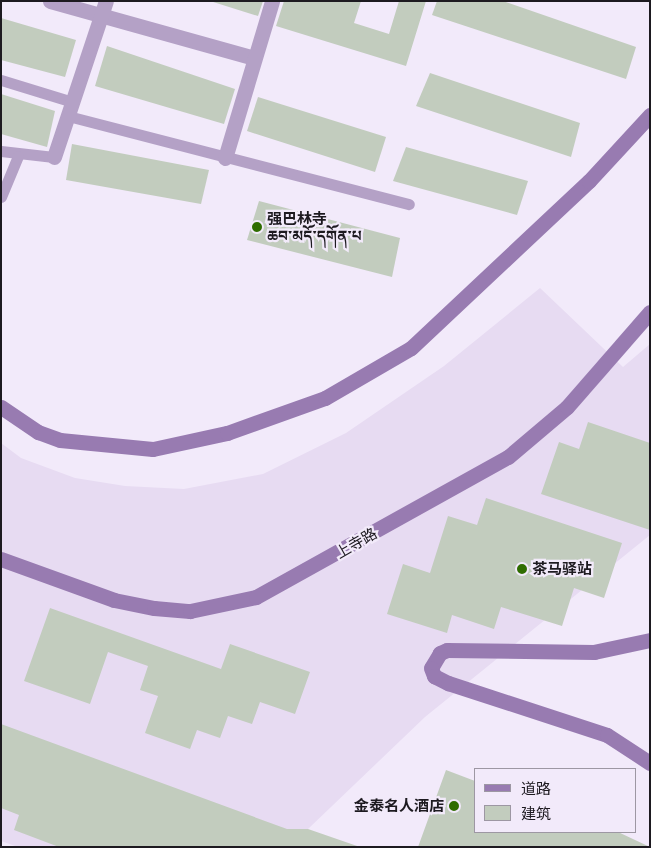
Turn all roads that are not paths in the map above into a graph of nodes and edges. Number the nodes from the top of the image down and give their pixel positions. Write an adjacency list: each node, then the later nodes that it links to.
1 (50, 1): 3 (street)
2 (272, 1): 4 (street)
3 (104, 8): 4 (street); 6 (street)
4 (254, 58): 11 (street)
5 (1, 80): 6 (lane)
6 (70, 109): 10 (street); 11 (lane)
7 (650, 115): 15 (street)
8 (1, 151): 9 (lane)
9 (18, 156): 10 (lane); 12 (lane)
10 (54, 158)
11 (225, 158): 13 (lane)
12 (1, 197)
13 (410, 204)
14 (650, 312): 16 (street, 上寺路)
15 (1, 407)
16 (1, 559)
17 (650, 640): 18 (street)
18 (650, 763)

